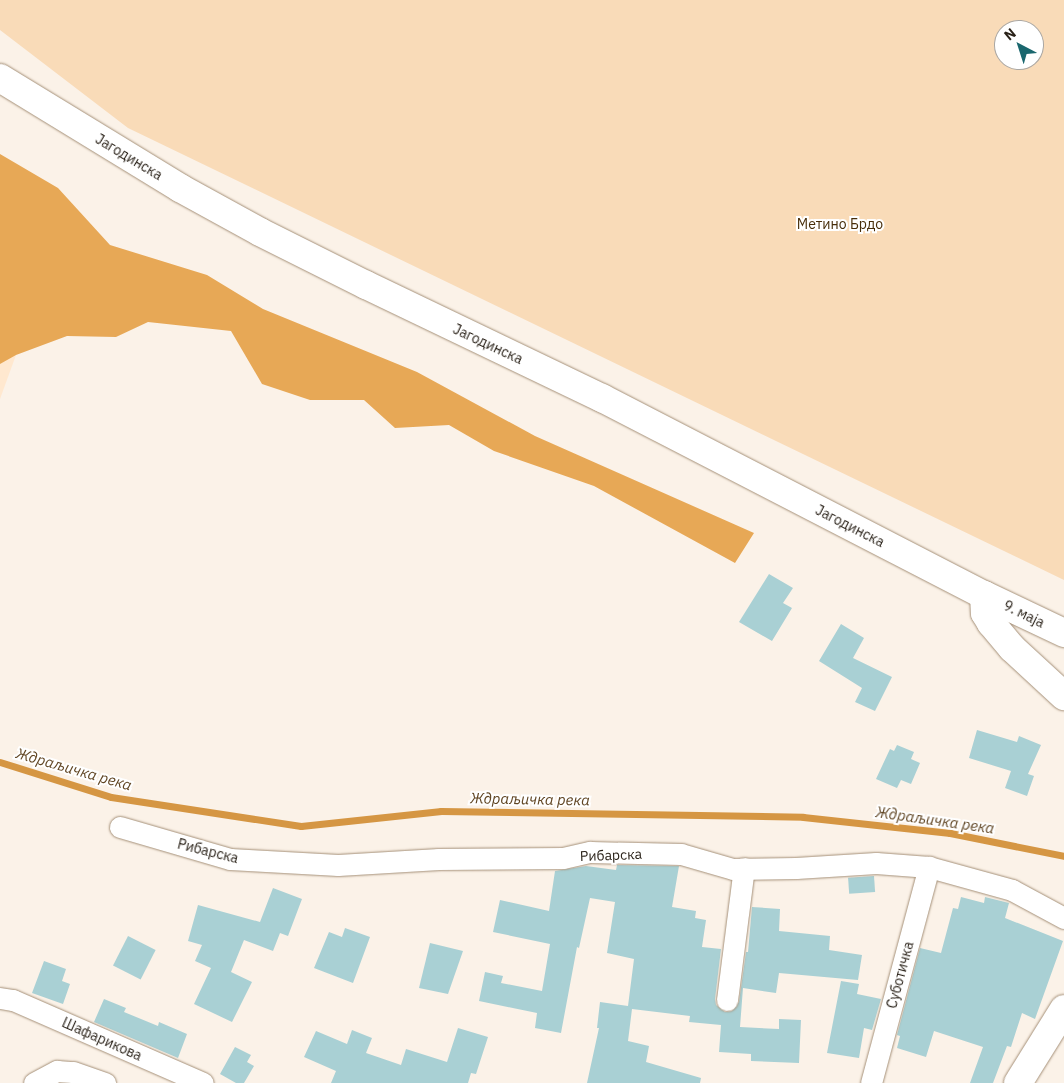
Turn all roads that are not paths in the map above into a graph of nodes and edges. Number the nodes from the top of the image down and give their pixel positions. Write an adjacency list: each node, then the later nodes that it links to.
1 (0, 78): 2 (main road, Јагодинска)
2 (984, 595): 3 (main road, 9. маја); 4 (main road)
3 (1064, 633)
4 (1064, 696)
5 (120, 827): 7 (street, Рибарска)
6 (929, 867): 7 (street, Рибарска); 8 (street, Рибарска); 15 (street, Суботичка)
7 (744, 868): 10 (street)
8 (1064, 918)
9 (0, 998): 14 (street, Шафарикова)
10 (727, 1000)
11 (1061, 1018): 16 (main road)
12 (34, 1083): 13 (street)
13 (105, 1083)
14 (204, 1083)
15 (871, 1083)
16 (1018, 1083)

